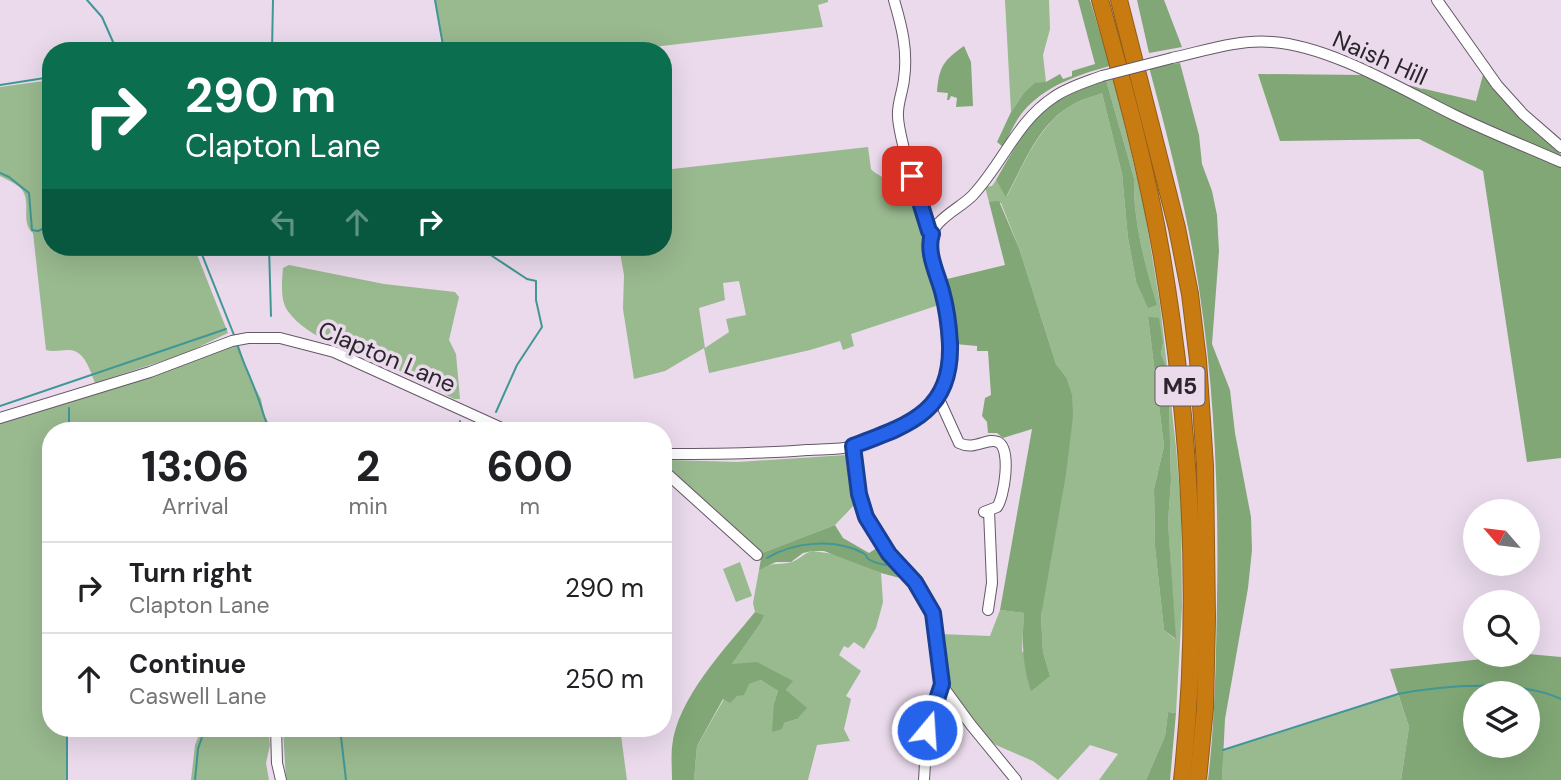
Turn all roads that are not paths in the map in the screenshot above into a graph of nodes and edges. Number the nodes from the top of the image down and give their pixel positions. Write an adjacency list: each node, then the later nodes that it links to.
1 (894, 0): 7 (street)
2 (1100, 0): 21 (highway, M5)
3 (1119, 0): 22 (highway, M5)
4 (1437, 0): 5 (street)
5 (1561, 147)
6 (1561, 162): 7 (street, Naish Hill, bridge)
7 (932, 234): 8 (street)
8 (939, 398): 11 (street); 15 (street)
9 (0, 418): 10 (street, Clapton Lane)
10 (488, 422)
11 (853, 446): 12 (street); 16 (street)
12 (672, 454)
13 (672, 478): 14 (street)
14 (757, 555)
15 (988, 610)
16 (942, 684): 19 (street); 20 (street)
17 (276, 737): 18 (street)
18 (281, 780)
19 (924, 780)
20 (1016, 780)
21 (1182, 780)
22 (1198, 780)

